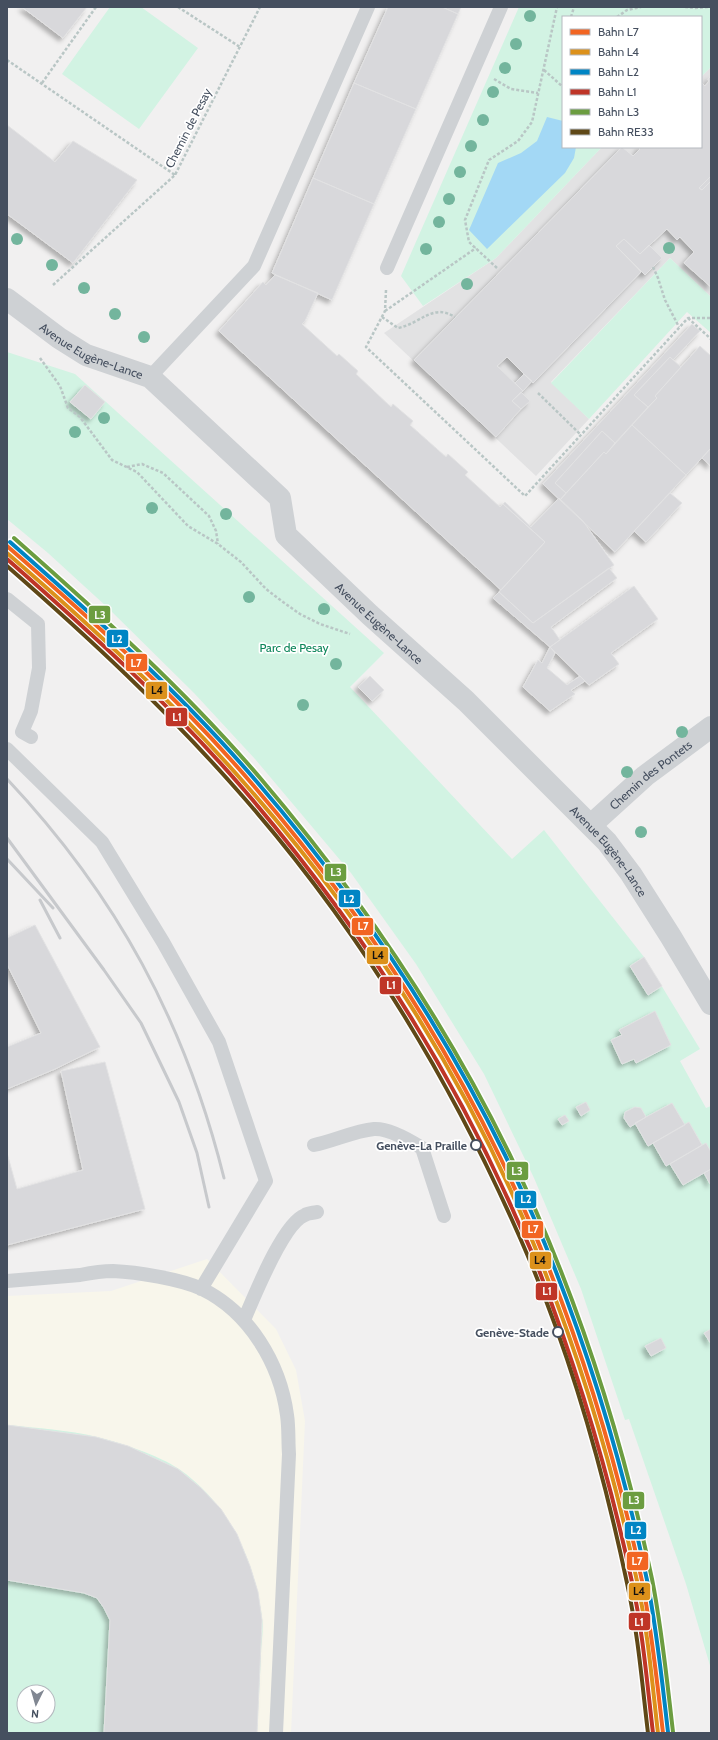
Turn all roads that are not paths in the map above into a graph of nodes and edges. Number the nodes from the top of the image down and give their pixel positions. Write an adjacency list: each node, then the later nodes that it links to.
1 (368, 7): 5 (lane)
2 (501, 7): 3 (lane)
3 (388, 268)
4 (7, 299): 5 (street, Avenue Eugène-Lance)
5 (150, 377): 10 (street, Avenue Eugène-Lance)
6 (7, 599): 8 (lane)
7 (711, 727): 10 (street, Chemin des Pontets)
8 (31, 737)
9 (7, 749): 16 (lane)
10 (591, 825): 11 (street, Avenue Eugène-Lance)
11 (711, 1004)
12 (314, 1145): 14 (lane)
13 (317, 1212): 17 (lane)
14 (444, 1216)
15 (7, 1282): 16 (lane)
16 (201, 1289): 17 (lane)
17 (244, 1320): 18 (lane)
18 (276, 1733)

